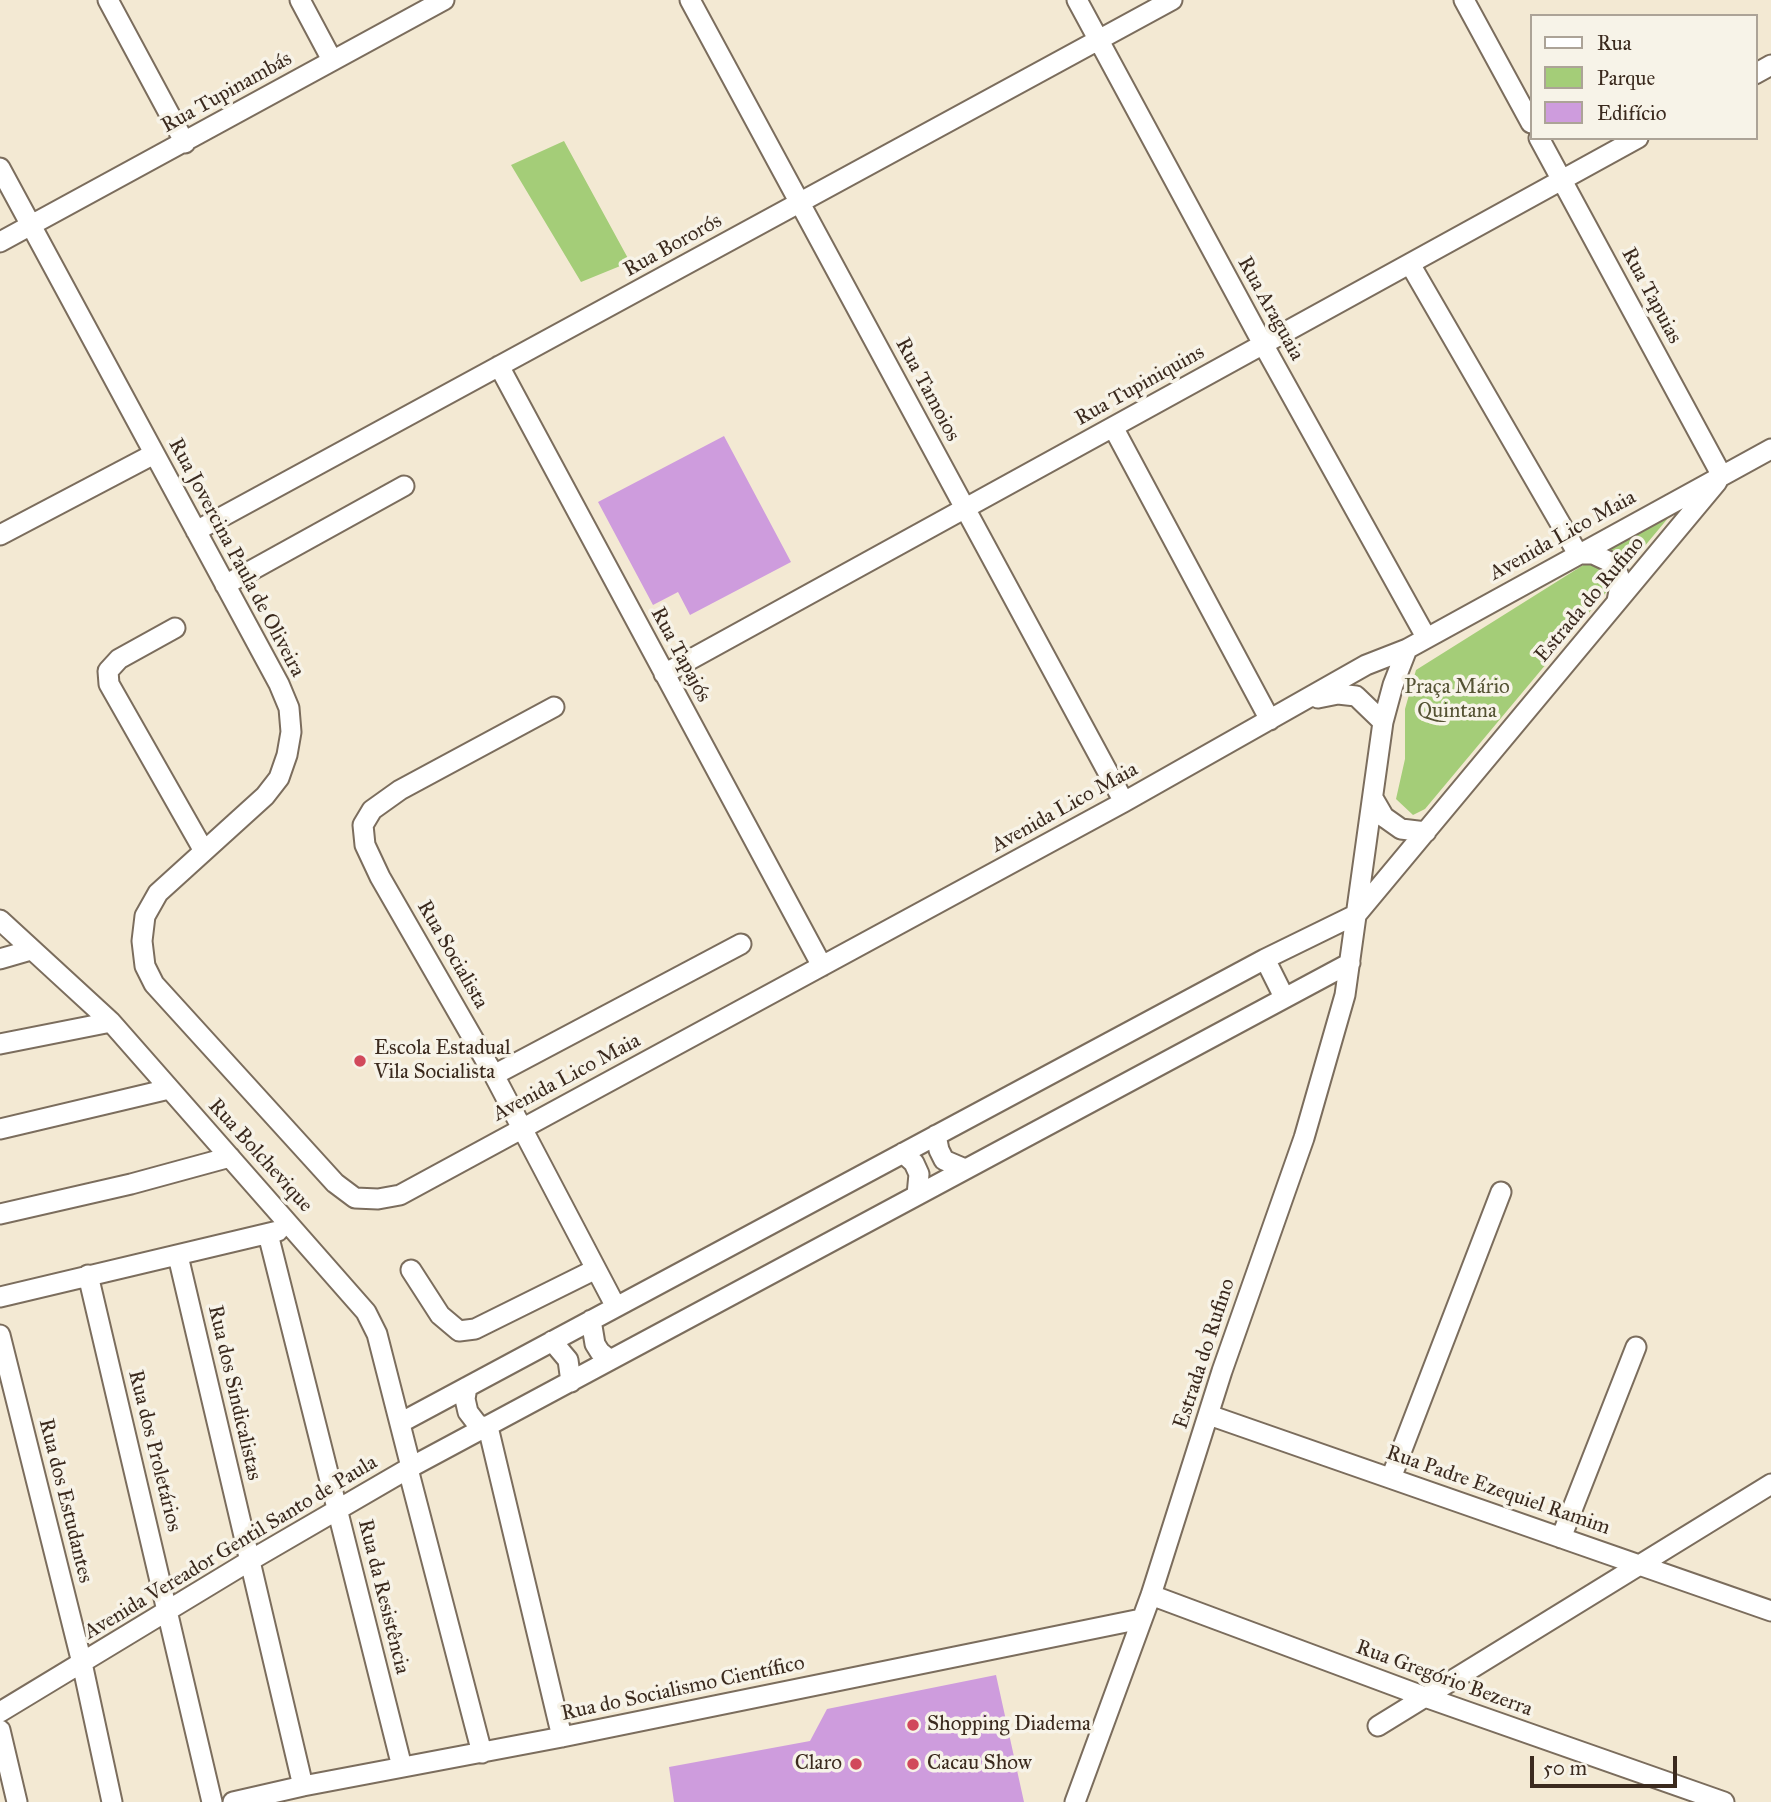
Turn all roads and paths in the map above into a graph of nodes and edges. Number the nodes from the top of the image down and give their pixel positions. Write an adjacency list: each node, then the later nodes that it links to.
1 (108, 0): 13 (street)
2 (300, 0): 9 (street)
3 (444, 0): 9 (street, Rua Tupinambás)
4 (690, 0): 16 (street, Rua Tamoios)
5 (1077, 0): 8 (street, Rua Araguaia)
6 (1172, 0): 8 (street, Rua Bororós)
7 (1464, 0): 10 (street)
8 (1099, 40): 16 (street, Rua Bororós); 20 (street, Rua Araguaia)
9 (332, 60): 13 (street, Rua Tupinambás)
10 (1530, 121)
11 (1540, 140): 15 (street, Rua Tapuias)
12 (1634, 140): 15 (street, Rua Tupiniquins)
13 (185, 143): 17 (street, Rua Tupinambás)
14 (0, 168): 17 (street, Rua Jovercina Paula de Oliveira)
15 (1562, 180): 19 (street, Rua Tupiniquins); 25 (street, Rua Tapuias)
16 (799, 203): 21 (street, Rua Bororós); 27 (street, Rua Tamoios)
17 (31, 225): 18 (street, Rua Tupinambás); 24 (street, Rua Jovercina Paula de Oliveira)
18 (0, 242)
19 (1410, 264): 20 (street, Rua Tupiniquins); 30 (street)
20 (1264, 344): 22 (street, Rua Tupiniquins); 34 (street, Rua Araguaia)
21 (499, 366): 28 (street, Rua Bororós); 36 (street, Rua Tapajós)
22 (1113, 427): 27 (street, Rua Tupiniquins); 39 (street)
23 (1771, 449): 25 (street, Avenida Lico Maia)
24 (154, 454): 28 (street, Rua Jovercina Paula de Oliveira); 29 (street)
25 (1722, 476): 30 (street, Avenida Lico Maia); 32 (street, Estrada do Rufino)
26 (404, 485): 31 (street)
27 (965, 508): 36 (street, Rua Tupiniquins); 42 (street, Rua Tamoios)
28 (196, 531): 31 (street, Rua Jovercina Paula de Oliveira)
29 (0, 535)
30 (1578, 554): 32 (street); 34 (street, Avenida Lico Maia)
31 (225, 585): 44 (street, Rua Jovercina Paula de Oliveira)
32 (1617, 603): 43 (street, Estrada do Rufino)
33 (175, 628): 44 (street)
34 (1426, 638): 35 (street, Avenida Lico Maia)
35 (1407, 649): 37 (street, Avenida Lico Maia); 40 (street, Estrada do Rufino)
36 (664, 674): 52 (street, Rua Tapajós)
37 (1307, 700): 39 (street, Avenida Lico Maia); 40 (street)
38 (554, 707): 56 (street, Rua Socialista)
39 (1270, 720): 42 (street, Avenida Lico Maia)
40 (1384, 722): 41 (street, Estrada do Rufino)
41 (1373, 798): 43 (street); 45 (street, Estrada do Rufino)
42 (1124, 802): 52 (street, Avenida Lico Maia)
43 (1426, 832): 45 (street, Estrada do Rufino)
44 (204, 851): 66 (street, Rua Jovercina Paula de Oliveira)
45 (1357, 914): 50 (street); 51 (street, Estrada do Rufino)
46 (0, 920): 48 (street, Rua Bolchevique)
47 (741, 944): 56 (street)
48 (31, 950): 49 (street); 54 (street, Rua Bolchevique)
49 (0, 959)
50 (1265, 959): 53 (street); 60 (street)
51 (1350, 963): 53 (street, Avenida Vereador Gentil Santo de Paula); 83 (street, Estrada do Rufino)
52 (822, 966): 59 (street, Avenida Lico Maia)
53 (1284, 997): 63 (street, Avenida Vereador Gentil Santo de Paula)
54 (111, 1022): 55 (street); 57 (street, Rua Bolchevique)
55 (0, 1044)
56 (494, 1075): 59 (street, Rua Socialista)
57 (169, 1089): 58 (street); 62 (street, Rua Bolchevique)
58 (0, 1129)
59 (521, 1129): 66 (street, Avenida Lico Maia); 72 (street, Rua Socialista)
60 (936, 1135): 61 (street); 63 (street)
61 (903, 1153): 65 (street); 75 (street)
62 (230, 1157): 67 (street); 68 (street, Rua Bolchevique)
63 (965, 1169): 65 (street, Avenida Vereador Gentil Santo de Paula)
64 (1501, 1192): 87 (street)
65 (917, 1195): 80 (street, Avenida Vereador Gentil Santo de Paula)
66 (378, 1199)
67 (0, 1214)
68 (292, 1227): 69 (street); 84 (street, Rua Bolchevique)
69 (268, 1234): 70 (street); 89 (street, Rua da Resistência)
70 (178, 1256): 73 (street); 91 (street, Rua dos Sindicalistas)
71 (411, 1269): 72 (street)
72 (596, 1269): 75 (street, Rua Socialista)
73 (88, 1275): 74 (street); 94 (street, Rua dos Proletários)
74 (0, 1297)
75 (616, 1307): 76 (street)
76 (592, 1320): 78 (street); 80 (street)
77 (0, 1335): 97 (street, Rua dos Estudantes)
78 (552, 1341): 81 (street); 82 (street)
79 (1636, 1347): 90 (street)
80 (610, 1360): 81 (street, Avenida Vereador Gentil Santo de Paula)
81 (571, 1382): 85 (street, Avenida Vereador Gentil Santo de Paula)
82 (467, 1387): 84 (street); 85 (street)
83 (1209, 1415): 87 (street, Rua Padre Ezequiel Ramim); 93 (street, Estrada do Rufino)
84 (400, 1423): 86 (street, Rua Bolchevique)
85 (488, 1427): 86 (street, Avenida Vereador Gentil Santo de Paula); 102 (street)
86 (410, 1468): 89 (street, Avenida Vereador Gentil Santo de Paula); 103 (street, Rua Bolchevique)
87 (1391, 1478): 90 (street, Rua Padre Ezequiel Ramim)
88 (1771, 1484): 92 (street)
89 (338, 1510): 91 (street, Avenida Vereador Gentil Santo de Paula); 104 (street, Rua da Resistência)
90 (1561, 1538): 92 (street, Rua Padre Ezequiel Ramim)
91 (251, 1560): 94 (street, Avenida Vereador Gentil Santo de Paula); 105 (street, Rua dos Sindicalistas)
92 (1640, 1565): 95 (street, Rua Padre Ezequiel Ramim); 98 (street)
93 (1151, 1595): 96 (street, Estrada do Rufino); 98 (street, Rua Gregório Bezerra)
94 (169, 1611): 97 (street, Avenida Vereador Gentil Santo de Paula); 108 (street, Rua dos Proletários)
95 (1771, 1611)
96 (1141, 1619): 102 (street, Rua do Socialismo Científico); 110 (street, Estrada do Rufino)
97 (82, 1663): 99 (street, Avenida Vereador Gentil Santo de Paula); 107 (street, Rua dos Estudantes)
98 (1425, 1697): 100 (street); 111 (street, Rua Gregório Bezerra)
99 (0, 1712)
100 (1378, 1726)
101 (0, 1730): 106 (street)
102 (562, 1737): 103 (street, Rua do Socialismo Científico)
103 (482, 1753): 104 (street, Rua do Socialismo Científico)
104 (402, 1767): 105 (street, Rua do Socialismo Científico)
105 (303, 1786): 109 (street, Rua do Socialismo Científico)
106 (17, 1802)
107 (112, 1802)
108 (212, 1802)
109 (233, 1802)
110 (1075, 1802)
111 (1724, 1802)

